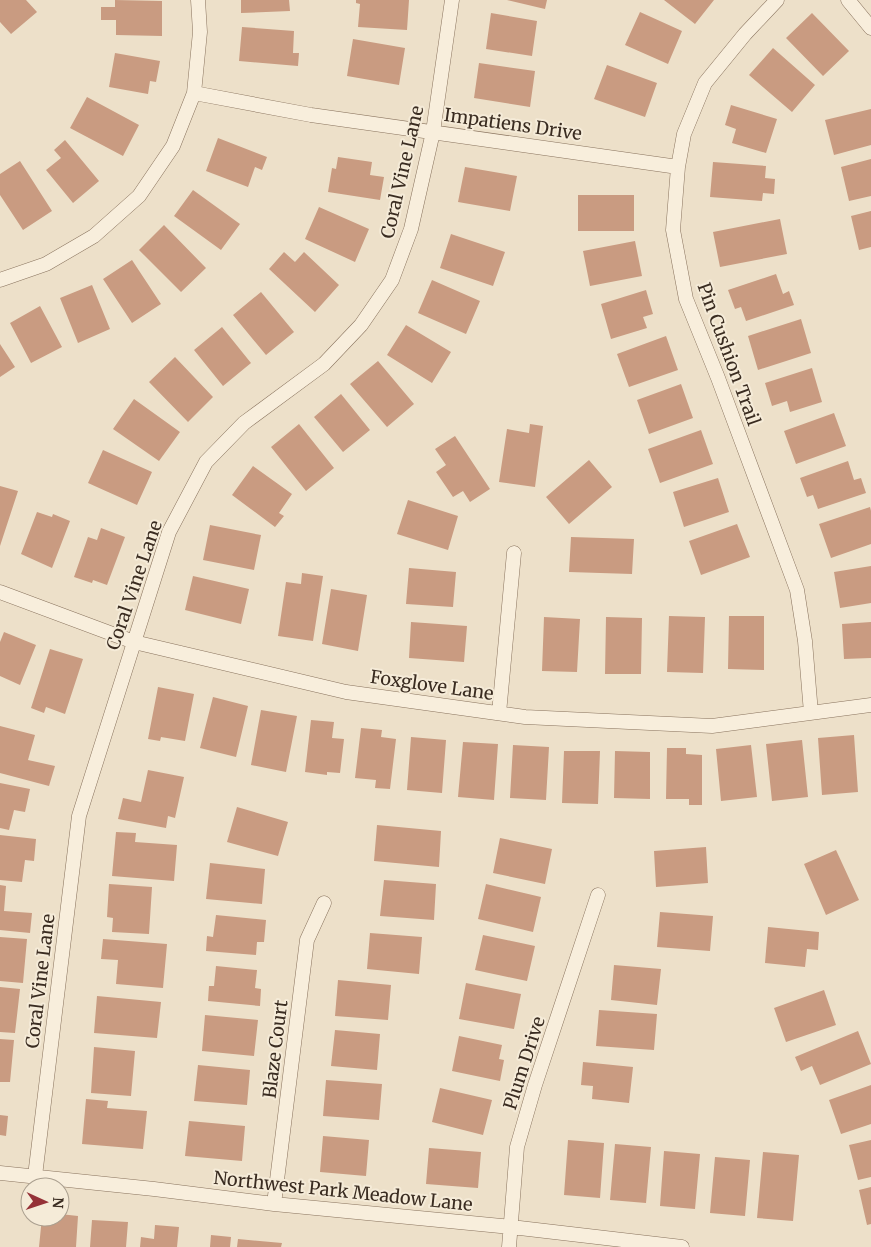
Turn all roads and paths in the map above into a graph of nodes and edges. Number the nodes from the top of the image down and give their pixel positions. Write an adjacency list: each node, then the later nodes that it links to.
1 (198, 0): 6 (street)
2 (452, 0): 7 (street, Coral Vine Lane)
3 (777, 0): 8 (street, Pin Cushion Trail)
4 (848, 0): 5 (street)
5 (871, 28)
6 (194, 93): 7 (street, Impatiens Drive); 9 (street)
7 (434, 132): 8 (street, Impatiens Drive); 12 (street, Coral Vine Lane)
8 (678, 167): 15 (street, Pin Cushion Trail)
9 (0, 280)
10 (514, 553): 14 (street)
11 (0, 592): 12 (street, Foxglove Lane)
12 (134, 642): 14 (street, Foxglove Lane); 19 (street, Coral Vine Lane)
13 (871, 705): 15 (street, Foxglove Lane)
14 (499, 713): 15 (street, Foxglove Lane)
15 (811, 713)
16 (598, 895): 21 (street, Plum Drive)
17 (324, 903): 20 (street, Blaze Court)
18 (0, 1172): 19 (street, Northwest Park Meadow Lane)
19 (35, 1176): 20 (street, Northwest Park Meadow Lane)
20 (274, 1204): 21 (street, Northwest Park Meadow Lane)
21 (511, 1227): 22 (street, Plum Drive); 23 (street, Northwest Park Meadow Lane)
22 (509, 1247)
23 (682, 1247)

